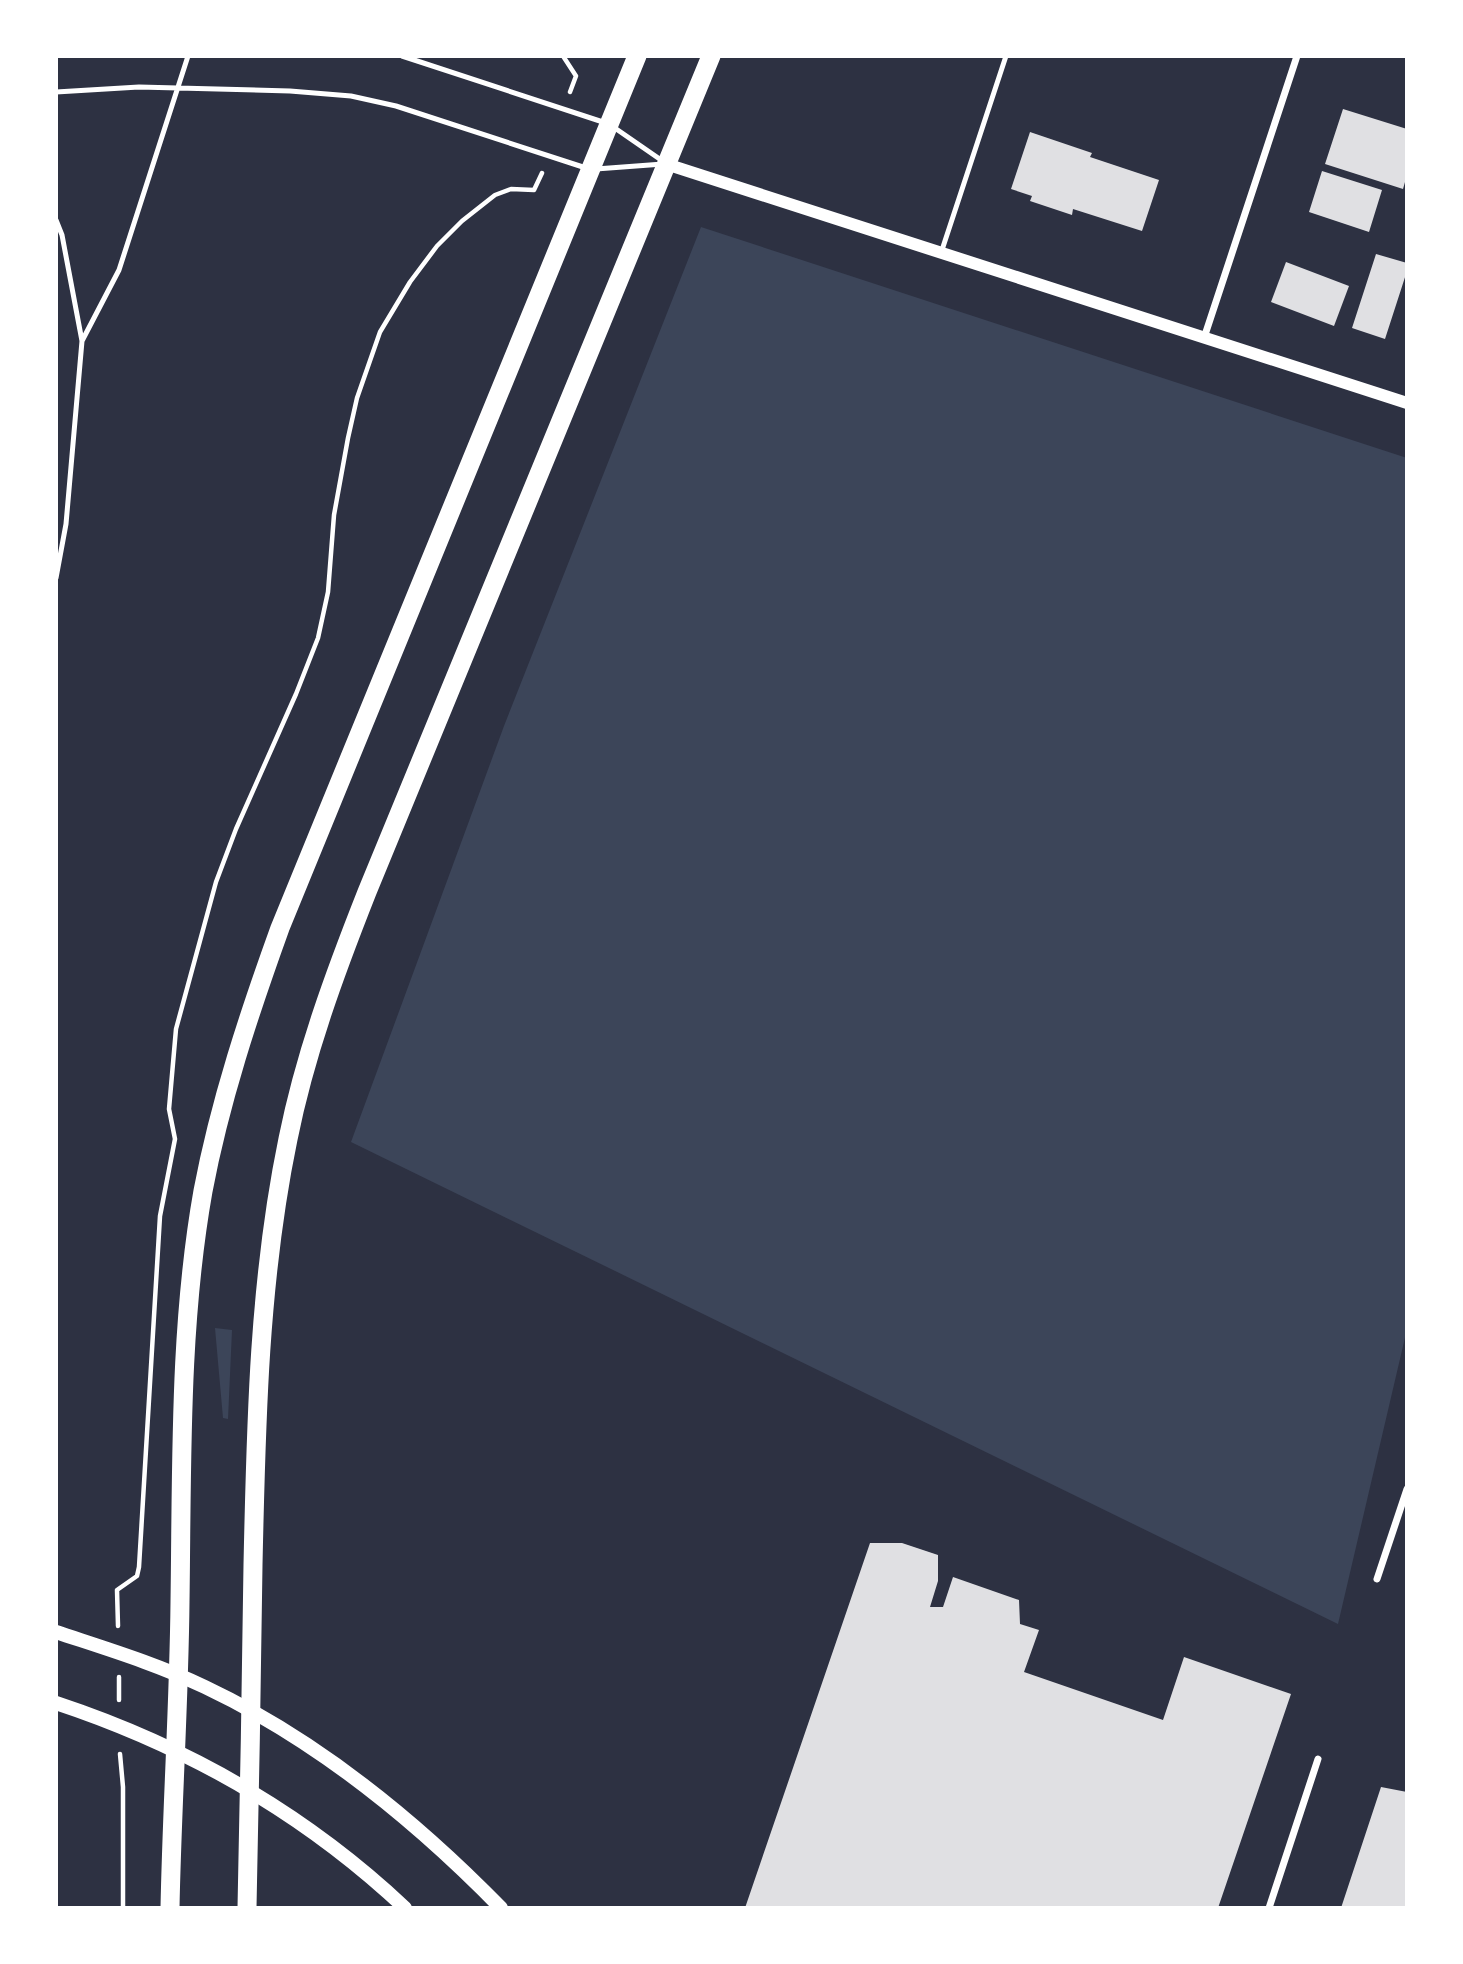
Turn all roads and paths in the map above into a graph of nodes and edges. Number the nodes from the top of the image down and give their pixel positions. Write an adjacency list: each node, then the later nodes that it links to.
1 (188, 56): 8 (lane)
2 (402, 56): 11 (lane)
3 (563, 56): 9 (path)
4 (637, 56): 11 (highway)
5 (710, 56): 12 (highway)
6 (1006, 56): 16 (lane)
7 (1297, 56): 17 (street)
8 (178, 89): 10 (lane); 13 (lane); 18 (lane)
9 (571, 90)
10 (56, 92)
11 (609, 124): 12 (lane); 13 (highway)
12 (666, 164): 13 (lane); 16 (street); 27 (highway)
13 (590, 169): 25 (highway)
14 (540, 178): 24 (path)
15 (56, 220): 18 (lane)
16 (941, 253): 17 (street)
17 (1205, 338): 19 (street)
18 (82, 341): 20 (lane)
19 (1407, 403)
20 (56, 578)
21 (1407, 1489): 22 (street)
22 (1377, 1579)
23 (56, 1632): 24 (main road)
24 (119, 1653): 25 (main road); 28 (path)
25 (179, 1675): 27 (main road); 29 (highway)
26 (56, 1703): 28 (main road)
27 (251, 1712): 31 (highway); 36 (main road)
28 (120, 1726): 29 (main road); 32 (path)
29 (175, 1751): 31 (main road); 33 (highway)
30 (1318, 1759): 37 (street)
31 (250, 1790): 34 (highway); 35 (main road)
32 (123, 1908)
33 (170, 1908)
34 (247, 1908)
35 (405, 1908)
36 (501, 1908)
37 (1269, 1908)

